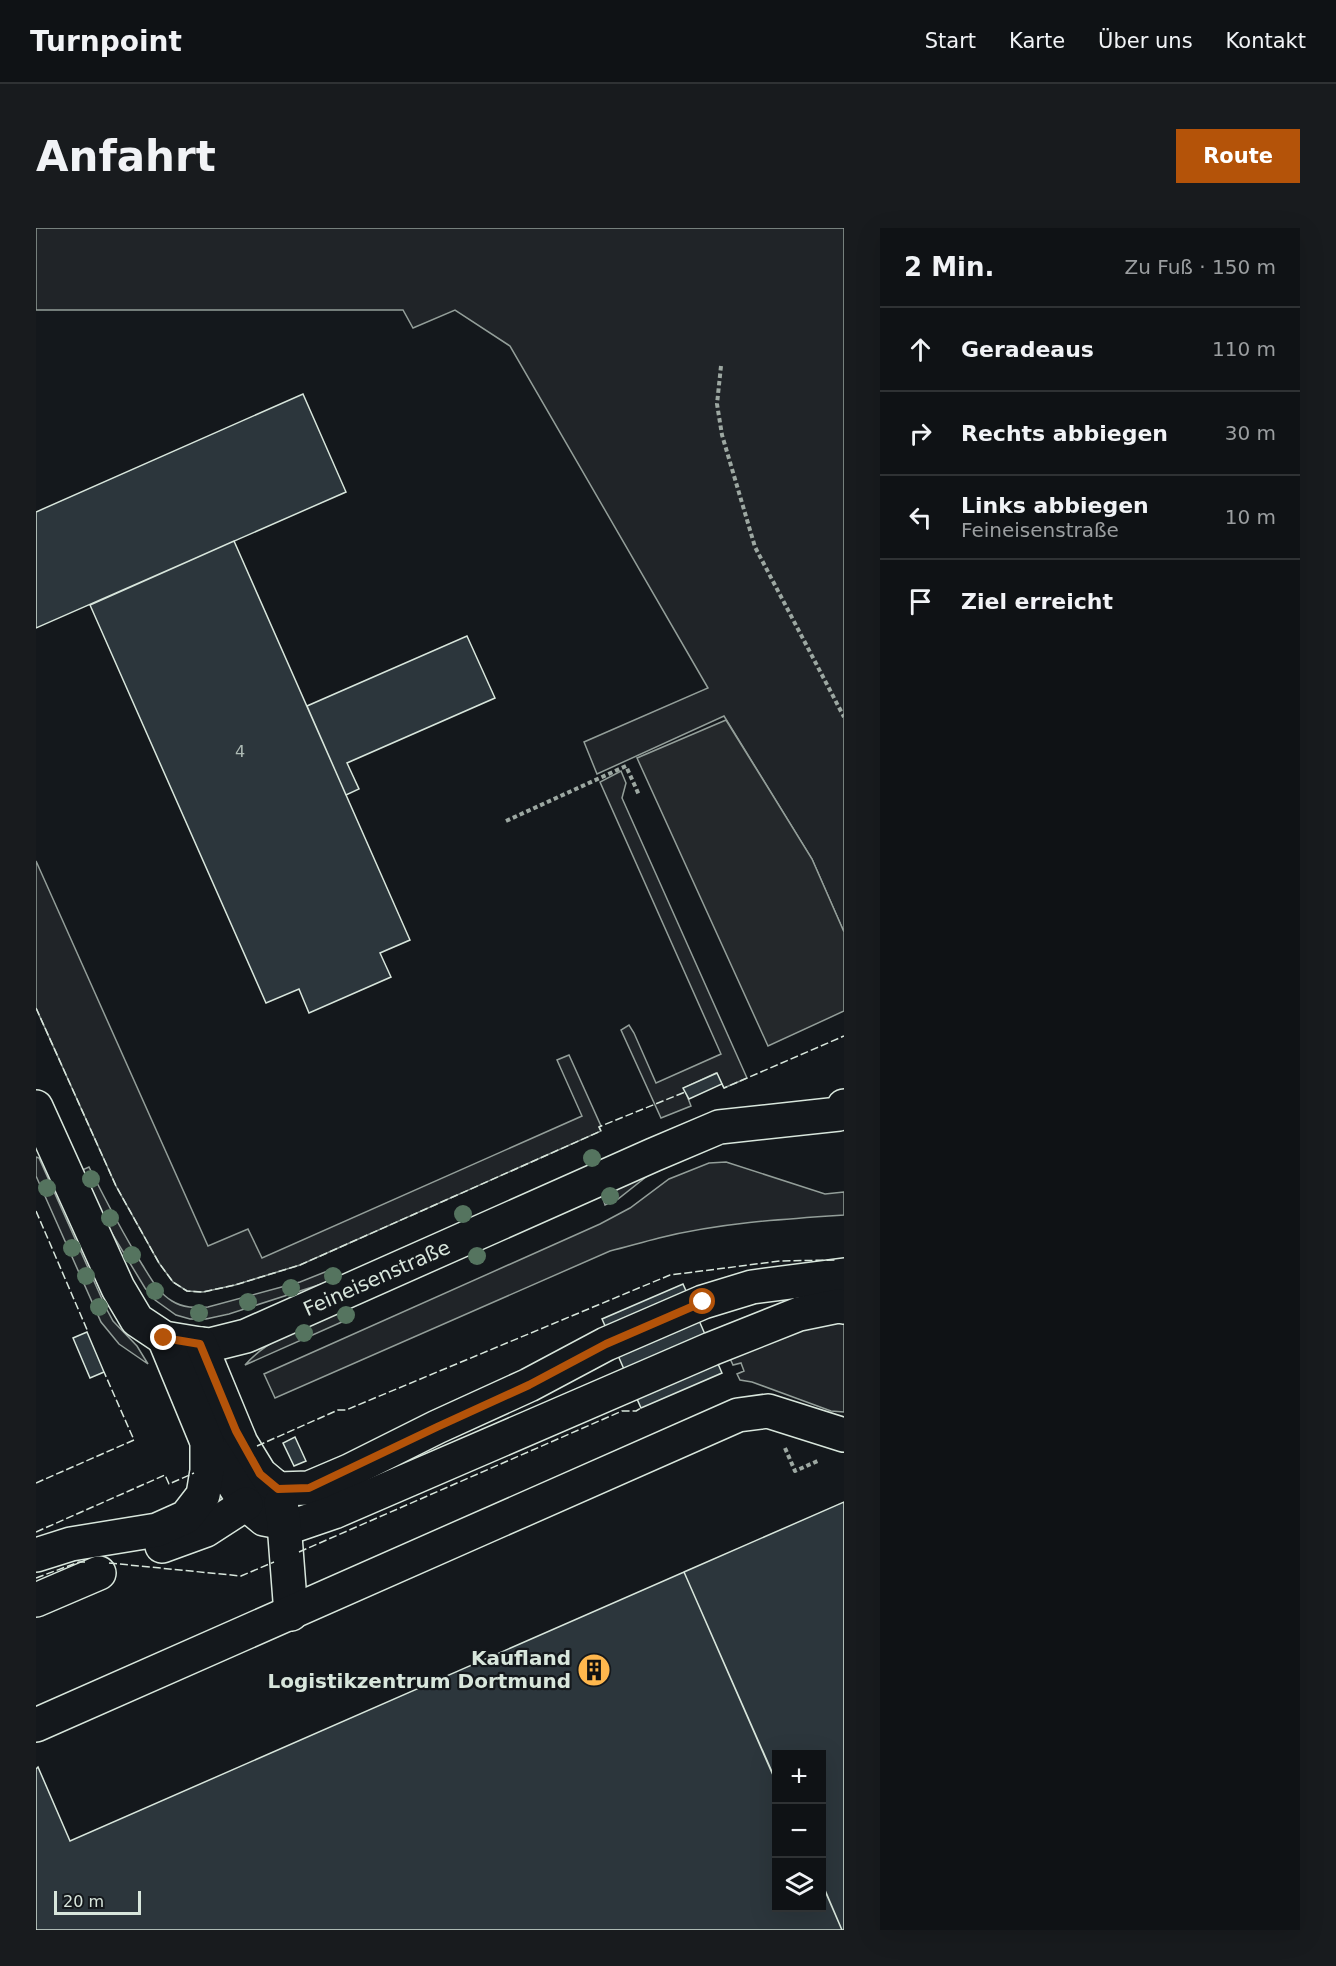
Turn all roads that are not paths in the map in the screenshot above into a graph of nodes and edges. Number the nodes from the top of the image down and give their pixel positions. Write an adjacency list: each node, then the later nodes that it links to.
1 (36, 1107): 5 (street, Feineisenstraße)
2 (842, 1110): 6 (street, Feineisenstraße)
3 (844, 1275): 9 (street)
4 (844, 1307): 11 (street)
5 (164, 1338): 6 (street, Feineisenstraße); 8 (street)
6 (200, 1344): 9 (street)
7 (838, 1430): 16 (street)
8 (207, 1442): 10 (street); 12 (street)
9 (278, 1489): 11 (street)
10 (246, 1504): 11 (street); 12 (street)
11 (284, 1522): 16 (street)
12 (70, 1545): 13 (street)
13 (36, 1555)
14 (99, 1573): 15 (street)
15 (36, 1600)
16 (291, 1614): 17 (street)
17 (36, 1725)

